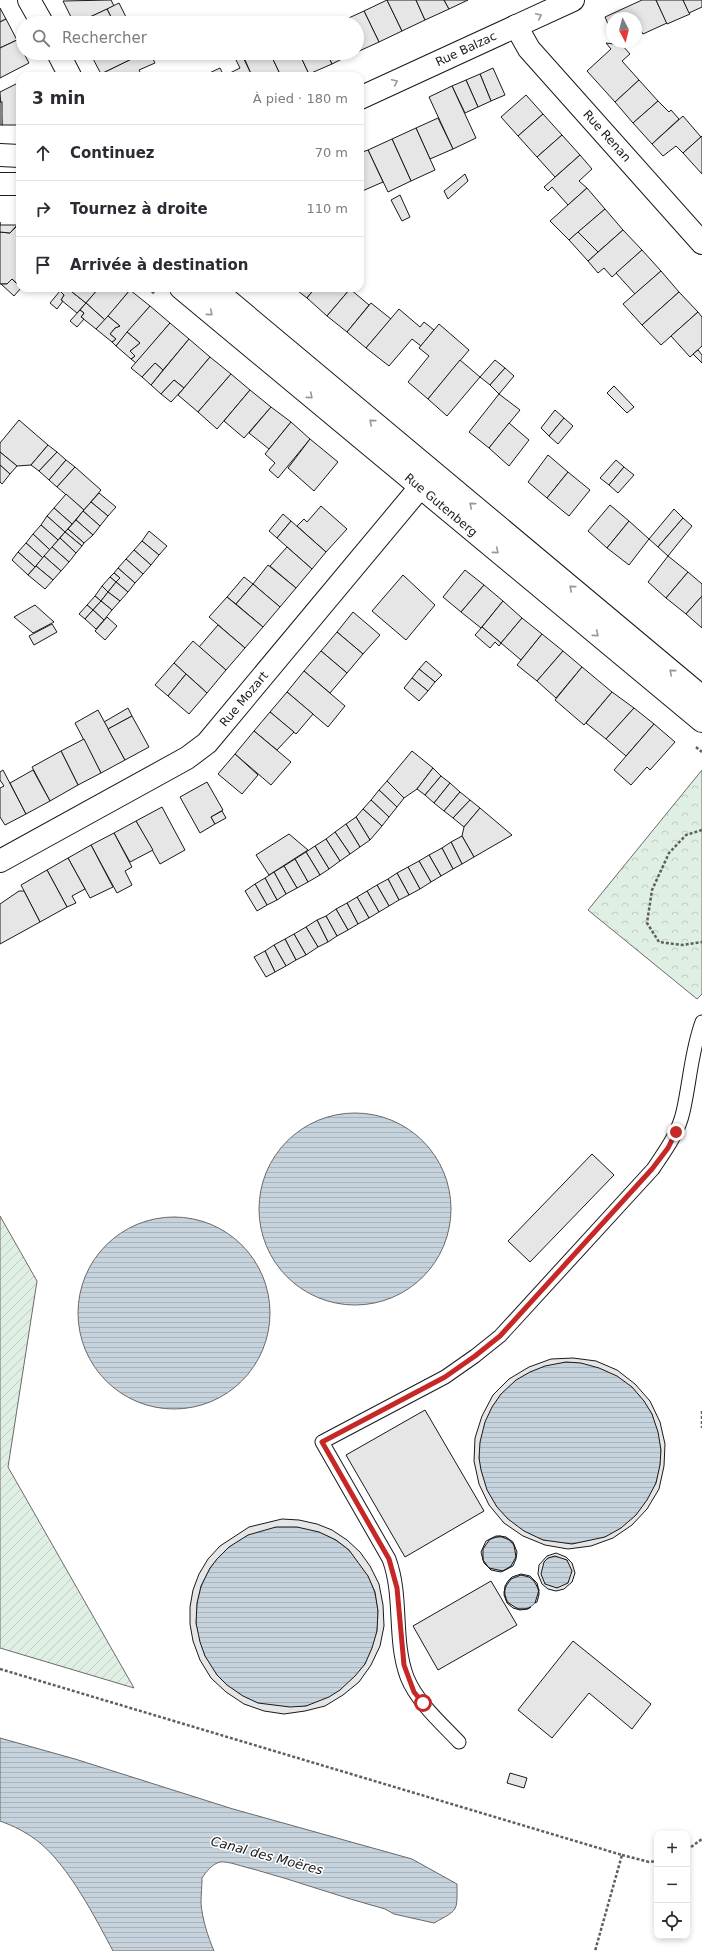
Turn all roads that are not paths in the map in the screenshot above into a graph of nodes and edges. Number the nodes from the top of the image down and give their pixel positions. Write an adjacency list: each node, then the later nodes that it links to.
1 (29, 0): 3 (street)
2 (573, 0): 4 (street, Rue Balzac, one-way to 2)
3 (38, 16)
4 (516, 26): 7 (street, Rue Balzac, one-way to 4); 12 (street, Rue Renan)
5 (62, 60): 6 (street)
6 (68, 72)
7 (364, 96)
8 (0, 156): 9 (street)
9 (16, 156)
10 (0, 184): 11 (street)
11 (16, 184)
12 (702, 243)
13 (185, 292): 15 (street, Rue Gutenberg, one-way to 15)
14 (217, 292): 15 (street, Rue Gutenberg, one-way to 14)
15 (426, 480): 16 (street, Rue Gutenberg, one-way to 15); 17 (street, Rue Gutenberg, one-way to 17); 18 (street, Rue Mozart)
16 (702, 697)
17 (702, 722)
18 (0, 861)
19 (702, 1022): 20 (lane)
20 (459, 1742)

